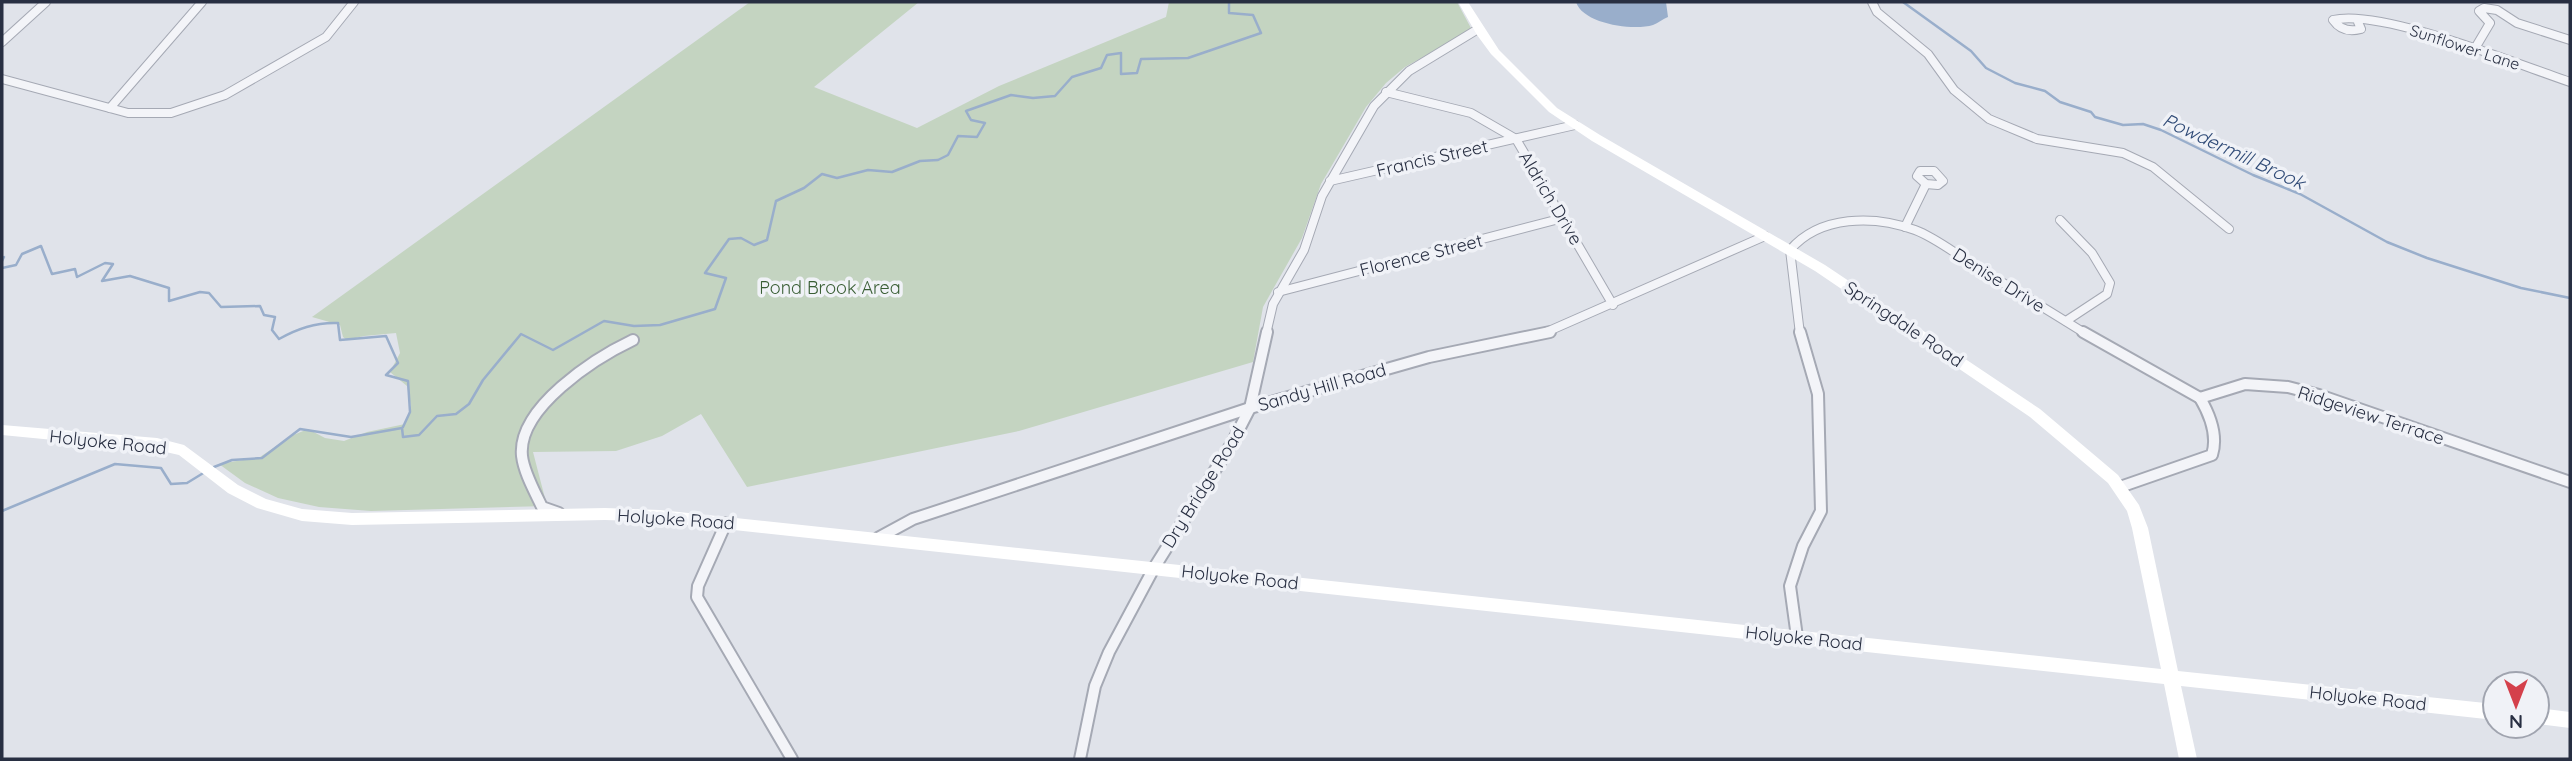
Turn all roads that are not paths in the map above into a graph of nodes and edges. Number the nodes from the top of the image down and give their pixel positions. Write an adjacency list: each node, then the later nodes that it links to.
1 (46, 2): 11 (street)
2 (202, 2): 16 (street)
3 (354, 2): 16 (street)
4 (1462, 2): 9 (street, Springdale Road)
5 (1872, 2): 24 (street)
6 (2358, 22): 12 (street, Sunflower Lane)
7 (2490, 23): 8 (street); 8 (street); 12 (street)
8 (2517, 23): 10 (street)
9 (1478, 29): 15 (street, Dry Bridge Road); 17 (street, Springdale Road)
10 (2570, 40)
11 (2, 41)
12 (2474, 50): 14 (street, Sunflower Lane)
13 (2, 79): 16 (street)
14 (2570, 82)
15 (1386, 92): 18 (street, Aldrich Drive); 19 (street, Dry Bridge Road)
16 (110, 108)
17 (1576, 125): 18 (street, Francis Street); 25 (street, Springdale Road)
18 (1516, 139): 19 (street, Francis Street); 21 (street, Aldrich Drive)
19 (1330, 181): 27 (street, Dry Bridge Road)
20 (1926, 184): 23 (street)
21 (1563, 218): 27 (street, Florence Street); 28 (street, Aldrich Drive)
22 (2060, 220): 29 (street)
23 (1905, 227): 26 (street, Denise Drive); 29 (street, Denise Drive)
24 (2229, 229)
25 (1765, 236): 26 (street, Springdale Road); 28 (street, Sandy Hill Road)
26 (1790, 250): 35 (street, Springdale Road); 40 (street)
27 (1278, 292): 32 (street, Dry Bridge Road)
28 (1613, 305): 32 (street, Sandy Hill Road)
29 (2066, 321): 31 (street, Denise Drive)
30 (633, 340): 36 (street)
31 (2200, 398): 34 (street, Ridgeview Terrace); 35 (street)
32 (1250, 408): 38 (street, Sandy Hill Road); 39 (street, Dry Bridge Road)
33 (2, 430): 36 (street, Holyoke Road)
34 (2570, 482)
35 (2120, 487): 41 (street, Springdale Road)
36 (565, 515): 37 (street, Holyoke Road)
37 (726, 523): 38 (street, Holyoke Road); 45 (street)
38 (878, 538): 39 (street, Holyoke Road)
39 (1154, 568): 40 (street, Holyoke Road); 46 (street, Dry Bridge Road)
40 (1797, 637): 41 (street, Holyoke Road)
41 (2172, 677): 42 (street, Holyoke Road); 47 (street, Springdale Road)
42 (2481, 710)
43 (2551, 718): 44 (street)
44 (2570, 720)
45 (792, 759)
46 (1080, 759)
47 (2188, 759)

